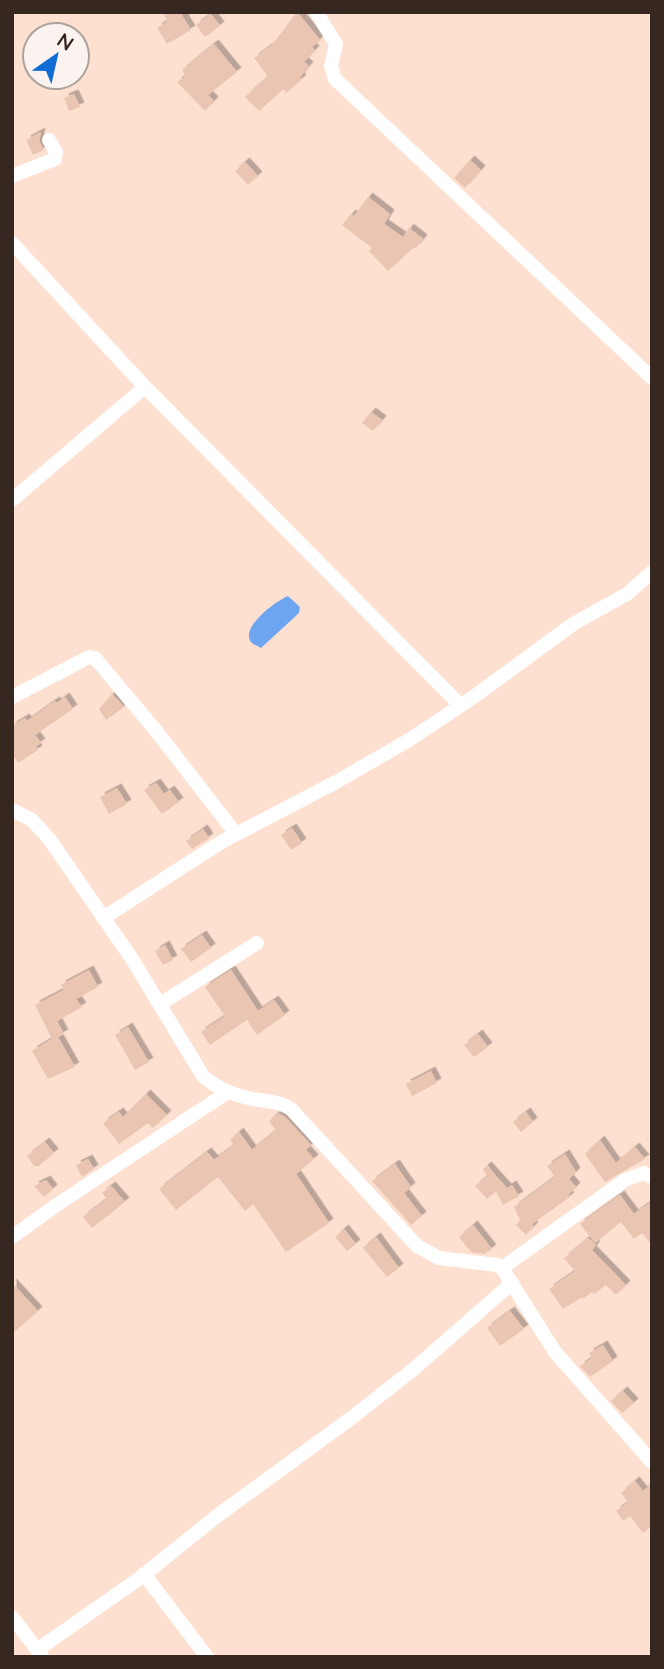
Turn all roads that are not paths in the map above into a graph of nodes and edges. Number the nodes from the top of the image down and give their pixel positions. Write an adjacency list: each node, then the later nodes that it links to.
1 (316, 12): 5 (street)
2 (49, 140): 3 (street)
3 (12, 176)
4 (12, 243): 6 (street)
5 (652, 378)
6 (145, 387): 7 (street); 10 (street)
7 (12, 500)
8 (652, 572): 10 (street)
9 (12, 697): 12 (street)
10 (460, 705): 12 (street)
11 (12, 810): 13 (street)
12 (236, 834): 13 (street)
13 (103, 918): 15 (street)
14 (257, 943): 15 (street)
15 (160, 1004): 16 (street)
16 (228, 1092): 18 (street); 19 (street)
17 (652, 1177): 19 (street)
18 (12, 1237)
19 (502, 1268): 20 (street)
20 (512, 1283): 21 (street); 22 (street)
21 (652, 1462)
22 (144, 1574): 24 (street); 25 (street)
23 (12, 1617): 24 (street)
24 (40, 1653)
25 (207, 1657)

